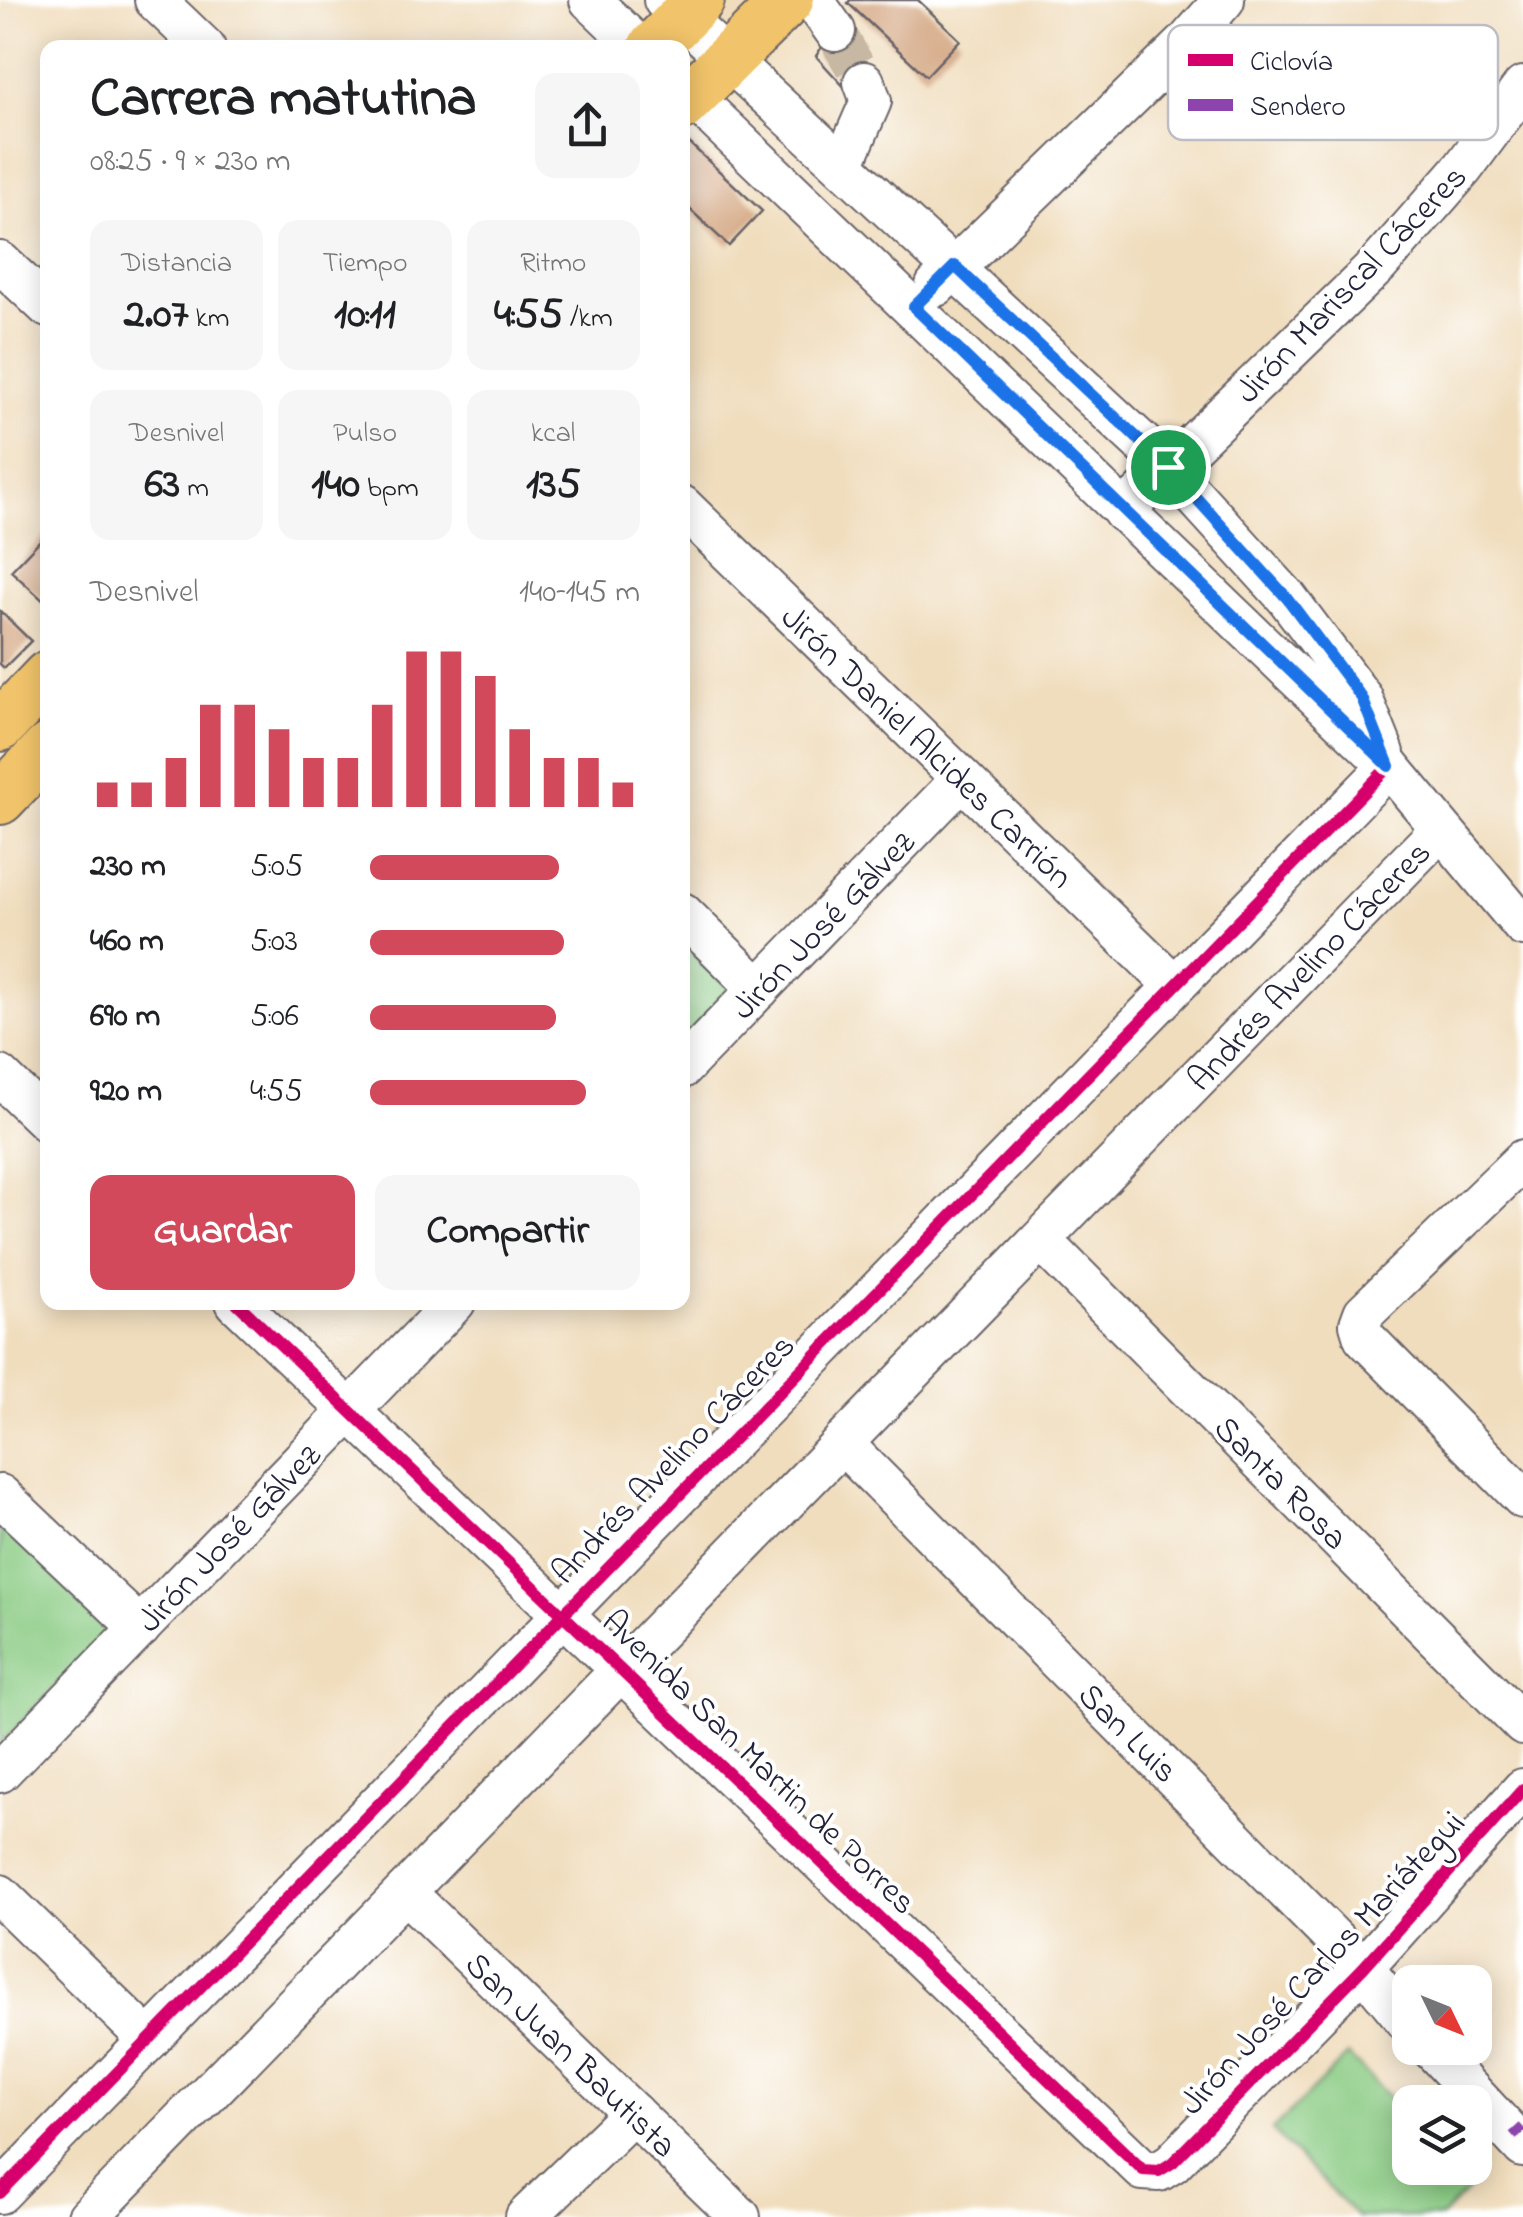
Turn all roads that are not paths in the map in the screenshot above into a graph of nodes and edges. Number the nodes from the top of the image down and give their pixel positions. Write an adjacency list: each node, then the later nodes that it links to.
1 (155, 0): 7 (street)
2 (590, 0): 8 (street)
3 (788, 0): 9 (main road)
4 (1224, 0): 6 (street)
5 (675, 16): 9 (street)
6 (1202, 25)
7 (197, 40)
8 (632, 40)
9 (728, 58): 13 (main road); 17 (street)
10 (1168, 60): 19 (street)
11 (864, 82): 17 (street)
12 (1523, 86): 15 (street, Jirón Mariscal Cáceres)
13 (690, 92)
14 (690, 100): 21 (street)
15 (1498, 120)
16 (1483, 140): 22 (street, Jirón Mariscal Cáceres)
17 (844, 163): 19 (street)
18 (0, 262): 20 (street)
19 (955, 266): 21 (street); 22 (street)
20 (40, 300)
21 (914, 307): 23 (street)
22 (1168, 467): 23 (street, Jirón Mariscal Cáceres); 28 (street)
23 (1123, 512): 28 (street)
24 (690, 514): 29 (street, Jirón Daniel Alcides Carrión)
25 (40, 684): 26 (main road)
26 (0, 726)
27 (40, 758): 30 (main road)
28 (1389, 766): 31 (street); 34 (street, Andrés Avelino Cáceres)
29 (962, 779): 34 (street, Jirón Daniel Alcides Carrión); 35 (street, Jirón José Gálvez)
30 (0, 799)
31 (1440, 830): 33 (street); 40 (street, Andrés Avelino Cáceres)
32 (690, 921): 35 (street)
33 (1523, 926)
34 (1174, 986): 47 (street, Andrés Avelino Cáceres)
35 (759, 989): 36 (street, Jirón José Gálvez)
36 (690, 1060)
37 (0, 1076): 38 (street)
38 (40, 1114)
39 (1523, 1160): 45 (street)
40 (1041, 1240): 44 (street, Andrés Avelino Cáceres); 50 (street, Santa Rosa)
41 (244, 1310): 43 (street, Avenida San Martin de Porres)
42 (448, 1310): 43 (street, Jirón José Gálvez)
43 (350, 1411): 47 (street, Avenida San Martin de Porres); 48 (street, Jirón José Gálvez)
44 (842, 1443): 49 (street, Andrés Avelino Cáceres); 55 (street, San Luis)
45 (1523, 1498)
46 (1, 1499): 48 (street)
47 (562, 1614): 49 (street, Avenida San Martin de Porres); 57 (street, Andrés Avelino Cáceres)
48 (140, 1628): 51 (street, Jirón José Gálvez)
49 (621, 1670): 53 (street, Andrés Avelino Cáceres); 61 (street, Avenida San Martin de Porres)
50 (1523, 1725)
51 (0, 1772)
52 (1523, 1789): 55 (street, Jirón José Carlos Mariátegui)
53 (405, 1892): 59 (street, San Juan Bautista); 63 (street, Andrés Avelino Cáceres)
54 (0, 1896): 57 (street)
55 (1363, 1968): 56 (street, San Luis); 61 (street, Jirón José Carlos Mariátegui)
56 (1392, 2003)
57 (149, 2040): 62 (street, Andrés Avelino Cáceres)
58 (1448, 2065): 60 (street)
59 (633, 2113): 64 (street); 65 (street, San Juan Bautista)
60 (1520, 2137)
61 (1159, 2170)
62 (0, 2193)
63 (88, 2217)
64 (526, 2217)
65 (740, 2217)

